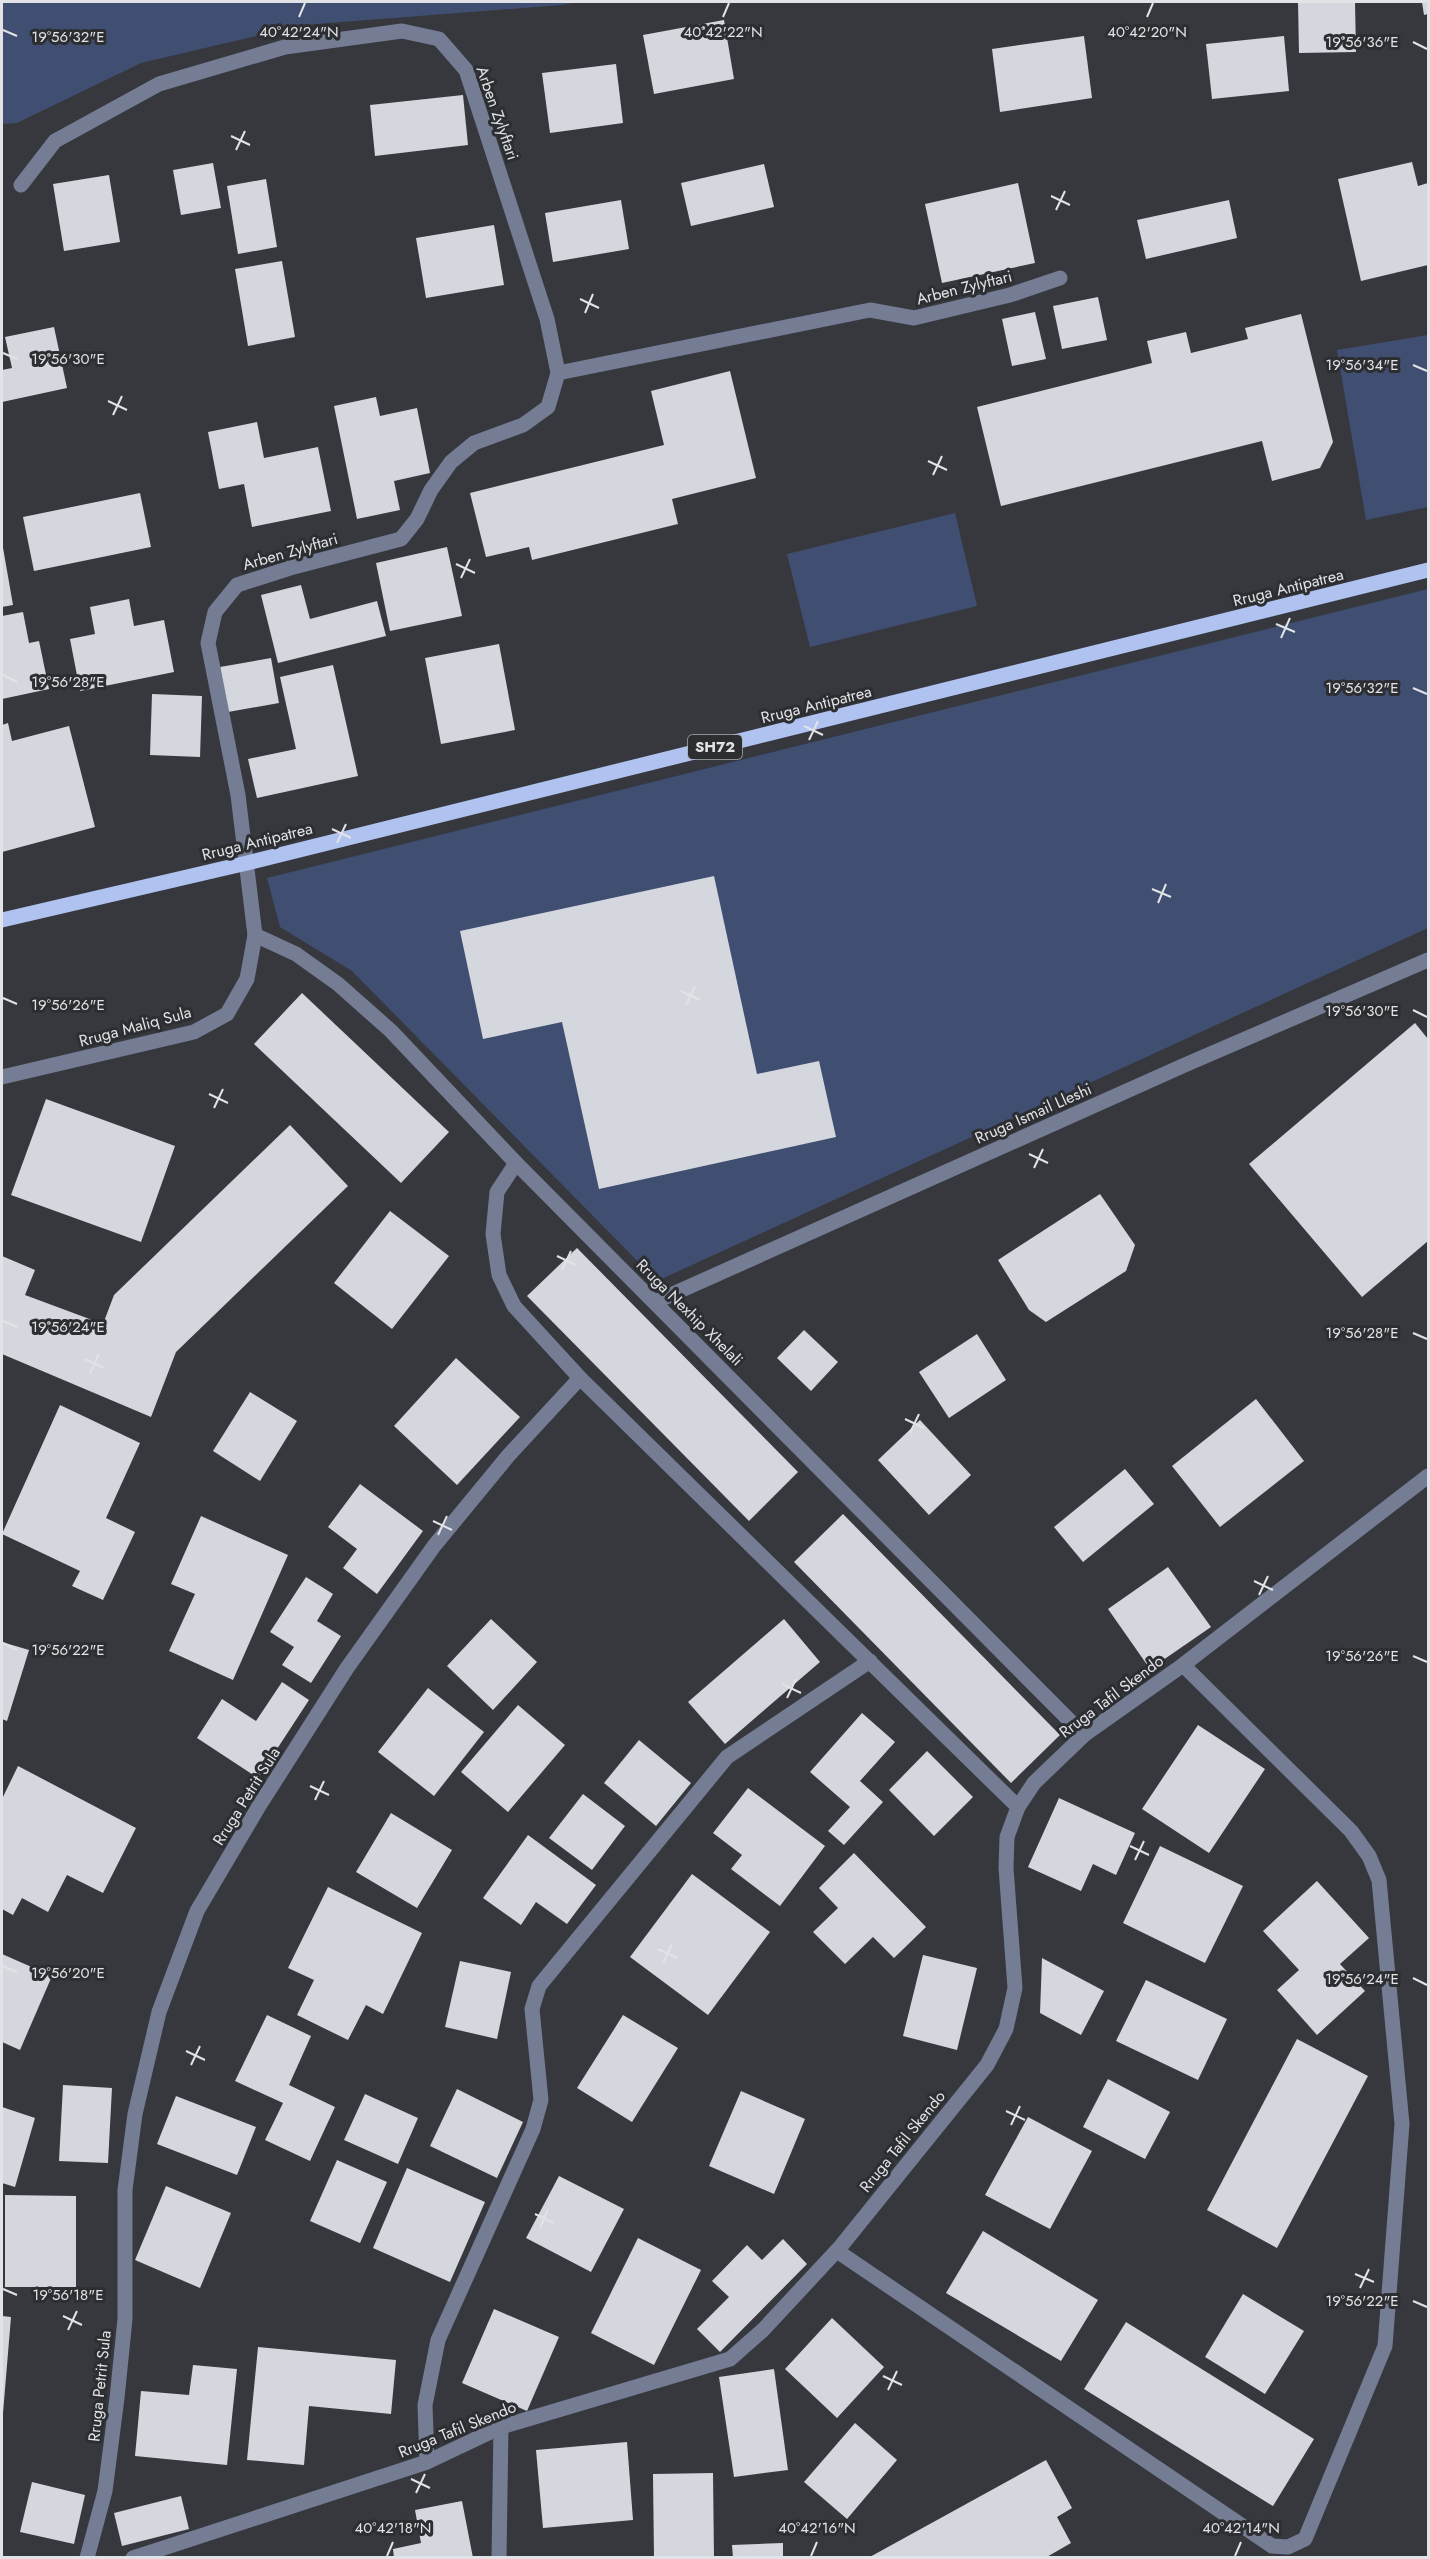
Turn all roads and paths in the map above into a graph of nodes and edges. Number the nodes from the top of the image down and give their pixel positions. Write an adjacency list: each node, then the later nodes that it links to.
1 (21, 185): 3 (street, Arben Zylyftari)
2 (1060, 278): 3 (street, Arben Zylyftari)
3 (558, 373): 5 (street, Arben Zylyftari)
4 (1428, 570): 5 (main road, Rruga Antipatrea / SH72)
5 (247, 863): 6 (main road, Rruga Antipatrea / SH72); 7 (street, Rruga Maliq Sula)
6 (2, 920)
7 (255, 935): 9 (street, Rruga Maliq Sula); 10 (street, Rruga Nexhip Xhelali)
8 (1428, 960): 11 (street, Rruga Ismail Lleshi)
9 (2, 1077)
10 (516, 1163): 11 (street, Rruga Nexhip Xhelali); 12 (street)
11 (655, 1302): 16 (street, Rruga Nexhip Xhelali)
12 (580, 1378): 14 (street); 21 (street, Rruga Petrit Sula)
13 (1428, 1476): 15 (street, Rruga Tafil Skendo)
14 (870, 1661): 17 (street); 20 (street)
15 (1183, 1665): 16 (street, Rruga Tafil Skendo); 18 (street)
16 (1084, 1735): 17 (street, Rruga Tafil Skendo)
17 (1018, 1807): 18 (street, Rruga Tafil Skendo)
18 (837, 2251): 19 (street, Rruga Tafil Skendo)
19 (501, 2427): 20 (street, Rruga Tafil Skendo); 23 (street)
20 (427, 2462): 22 (street, Rruga Tafil Skendo)
21 (87, 2558)
22 (133, 2558)
23 (499, 2558)

